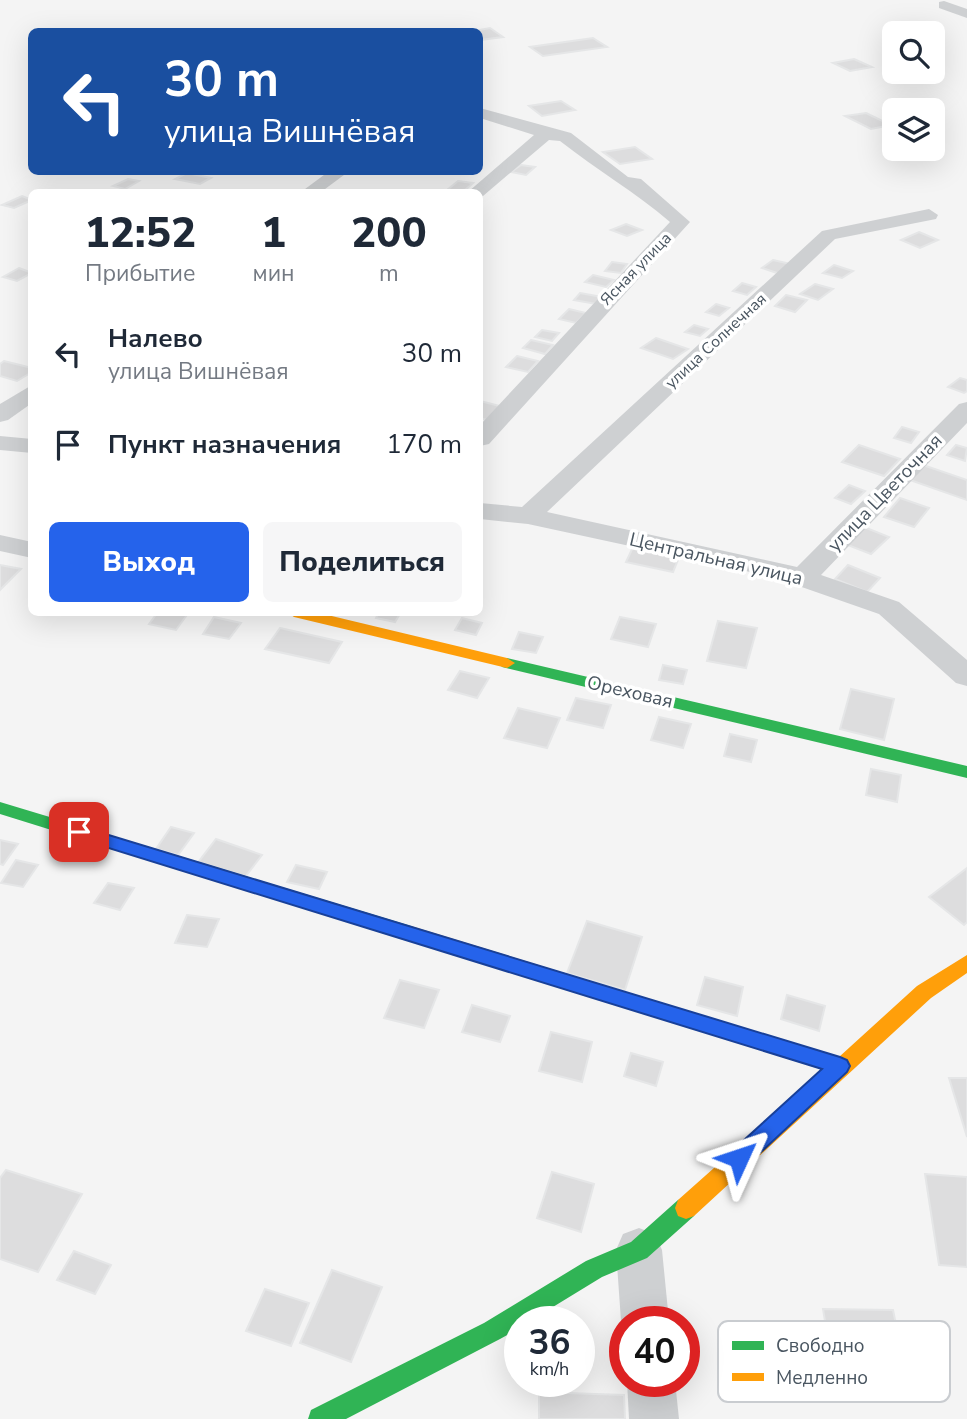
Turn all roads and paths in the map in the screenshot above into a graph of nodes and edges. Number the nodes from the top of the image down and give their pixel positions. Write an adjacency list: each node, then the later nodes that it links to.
1 (944, 5): 2 (street)
2 (967, 14)
3 (483, 114): 4 (street)
4 (545, 134): 7 (street); 12 (street, Ясная улица)
5 (335, 175): 6 (street)
6 (314, 189)
7 (481, 189)
8 (929, 215): 16 (street, улица Солнечная)
9 (28, 396): 11 (street)
10 (967, 409): 19 (street, улица Цветочная)
11 (0, 415)
12 (483, 436)
13 (0, 443): 14 (street)
14 (28, 446)
15 (483, 511): 16 (street, Центральная улица)
16 (528, 516): 19 (street, Центральная улица)
17 (0, 543): 18 (street)
18 (28, 549)
19 (802, 578): 21 (street, Центральная улица)
20 (311, 616): 22 (street, Ореховая)
21 (967, 676)
22 (967, 772)
23 (0, 808): 25 (street)
24 (967, 964): 25 (street)
25 (840, 1066): 26 (street)
26 (639, 1250): 27 (street); 29 (street)
27 (644, 1306)
28 (652, 1397): 30 (street)
29 (320, 1419)
30 (654, 1419)

